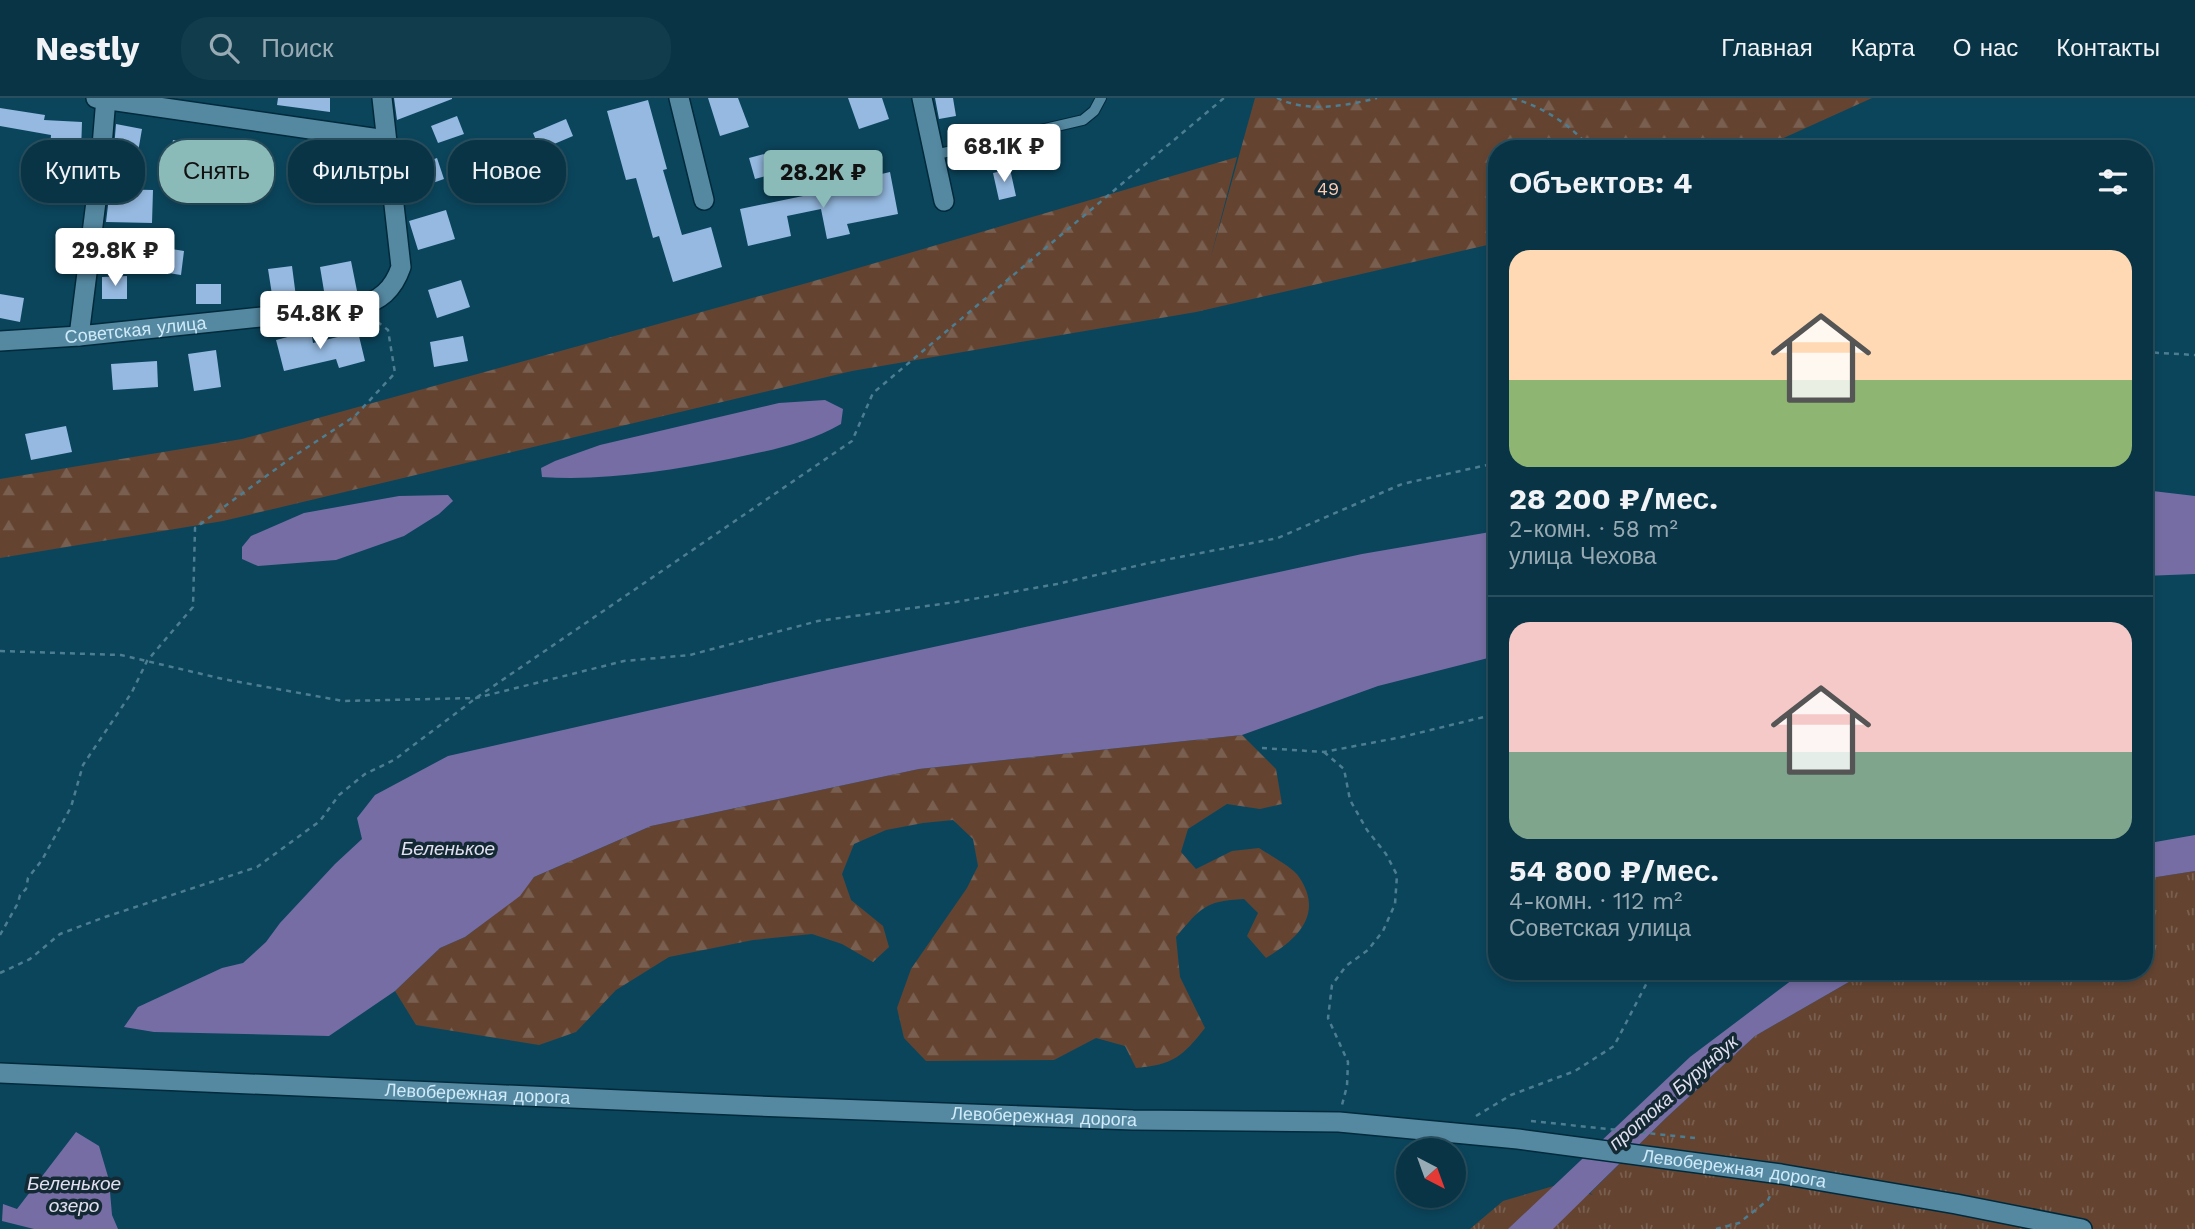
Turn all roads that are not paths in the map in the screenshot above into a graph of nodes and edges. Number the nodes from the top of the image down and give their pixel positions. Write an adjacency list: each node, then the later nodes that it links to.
1 (103, 98): 6 (street); 11 (street)
2 (382, 98): 6 (street)
3 (679, 98): 8 (street)
4 (922, 98): 7 (street)
5 (1101, 98): 7 (lane)
6 (386, 140)
7 (934, 155): 9 (street)
8 (704, 200)
9 (944, 201)
10 (393, 203): 11 (street, Советская улица)
11 (79, 336): 12 (street, Советская улица)
12 (0, 341)
13 (0, 1073): 14 (street, Левобережная дорога)
14 (2082, 1229)

